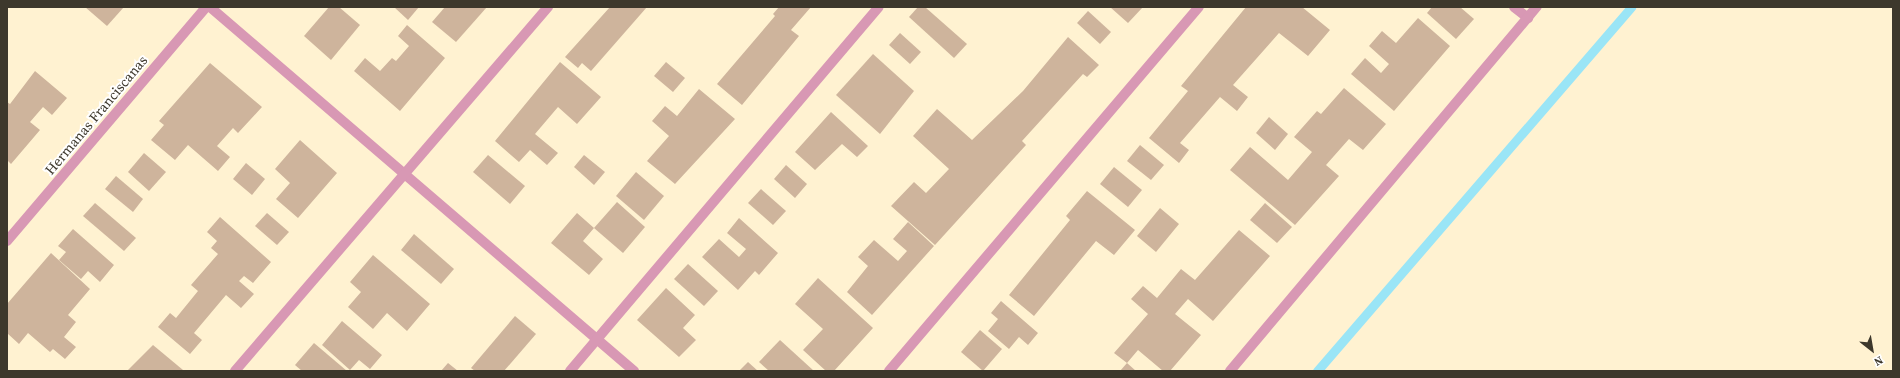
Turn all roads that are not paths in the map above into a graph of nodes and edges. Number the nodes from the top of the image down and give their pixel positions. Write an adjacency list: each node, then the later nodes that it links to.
1 (206, 7): 10 (street, Hermanas Franciscanas)
2 (210, 7): 9 (street)
3 (548, 7): 9 (street)
4 (879, 7): 11 (street)
5 (1199, 7): 15 (street)
6 (1514, 7): 8 (street)
7 (1537, 7): 8 (street)
8 (1528, 18): 16 (street)
9 (405, 174): 11 (street); 12 (street)
10 (7, 241)
11 (597, 339): 13 (street); 14 (street)
12 (235, 371)
13 (570, 371)
14 (634, 371)
15 (889, 371)
16 (1230, 371)

